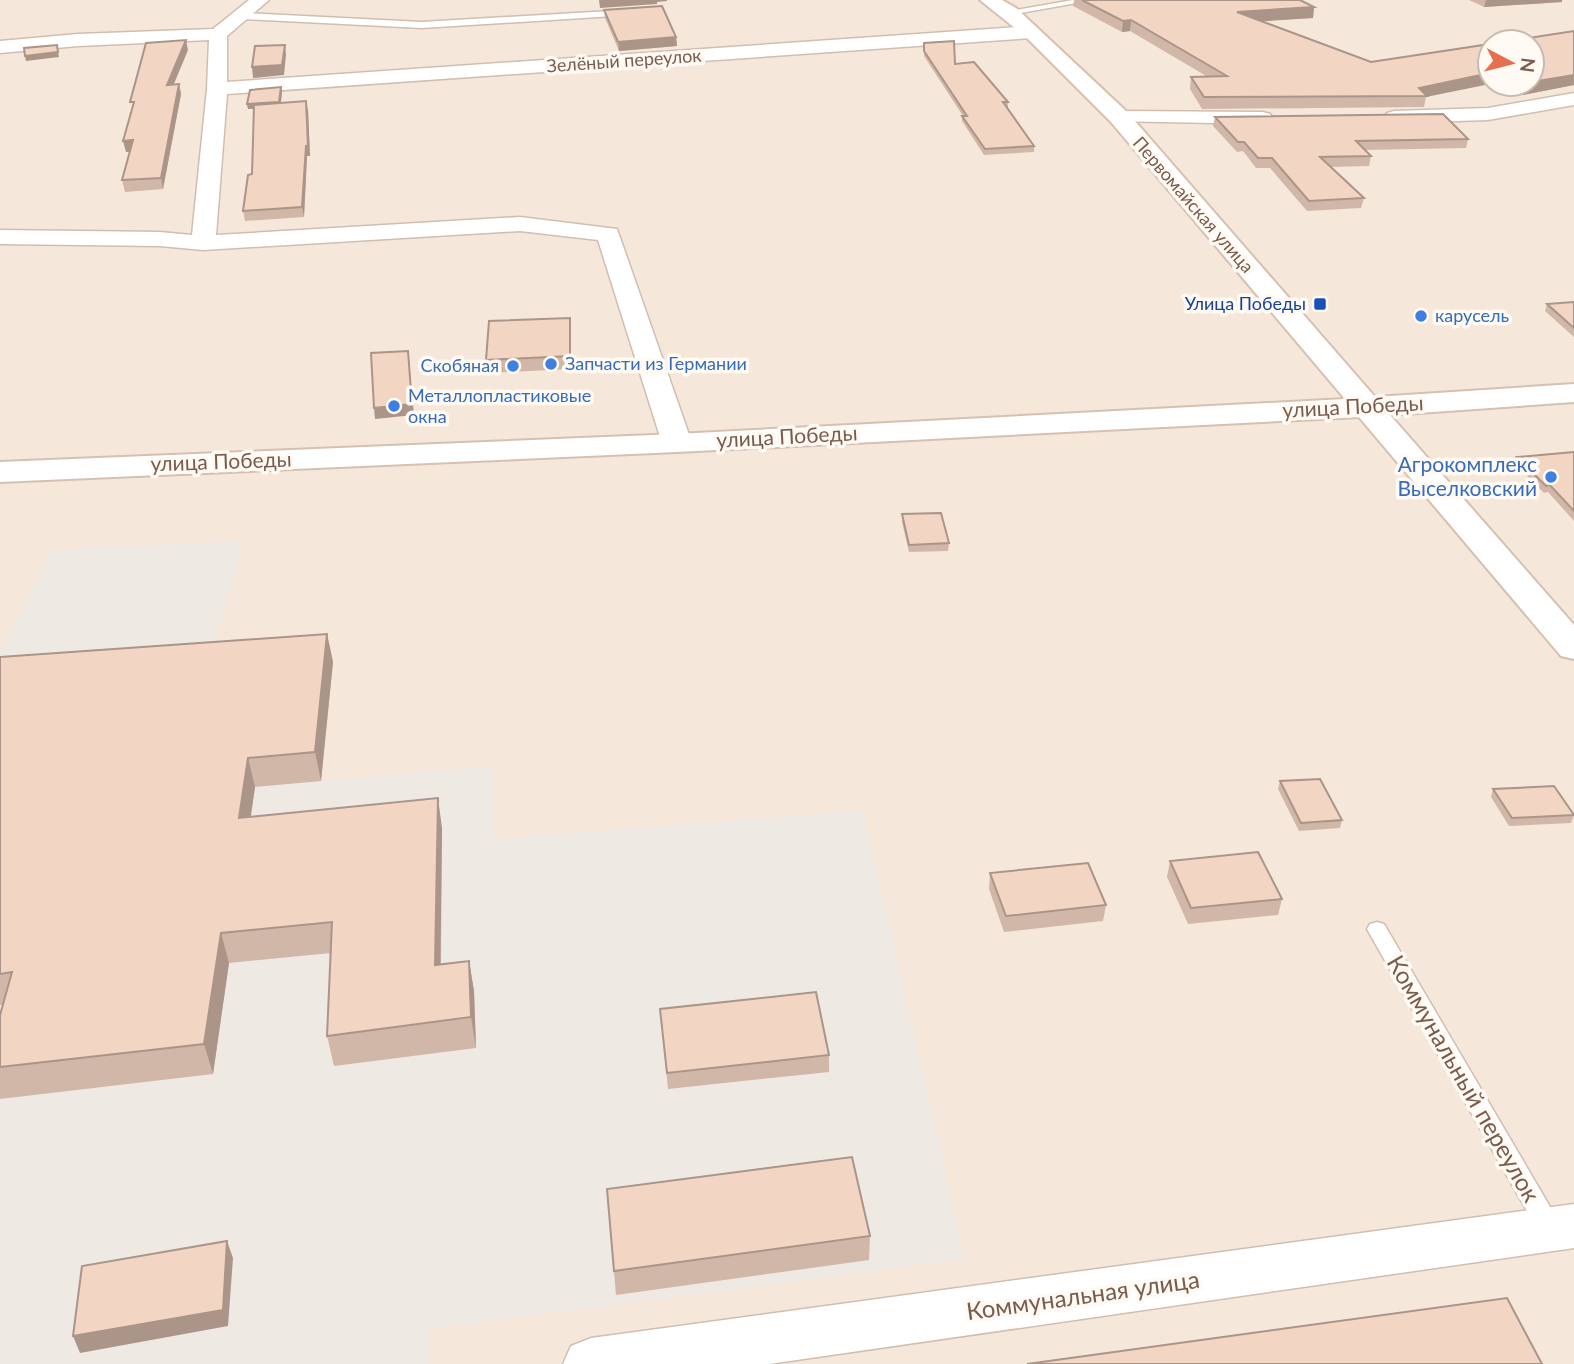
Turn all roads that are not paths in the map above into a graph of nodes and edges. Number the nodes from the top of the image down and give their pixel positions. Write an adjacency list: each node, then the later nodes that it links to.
1 (260, 0): 5 (street)
2 (1090, 0): 3 (lane)
3 (999, 6): 6 (main road, Первомайская улица)
4 (632, 12): 5 (lane)
5 (243, 16): 7 (street)
6 (1032, 32): 9 (street, Зелёный переулок); 11 (main road, Первомайская улица)
7 (218, 34): 8 (street); 9 (street)
8 (0, 47)
9 (217, 89): 15 (street)
10 (1574, 99): 12 (street)
11 (1119, 117): 13 (street); 17 (main road, Первомайская улица)
12 (1377, 117)
13 (1281, 118)
14 (0, 237): 15 (street)
15 (203, 243): 18 (street)
16 (1574, 393): 17 (main road, улица Победы)
17 (1367, 407): 18 (main road, улица Победы); 20 (main road, Первомайская улица)
18 (677, 443): 19 (main road, улица Победы)
19 (0, 472)
20 (1574, 648)
21 (1377, 929): 22 (lane, Коммунальный переулок)
22 (1562, 1228): 23 (street, Коммунальная улица)
23 (740, 1354): 24 (street, Коммунальная улица)
24 (591, 1364)

